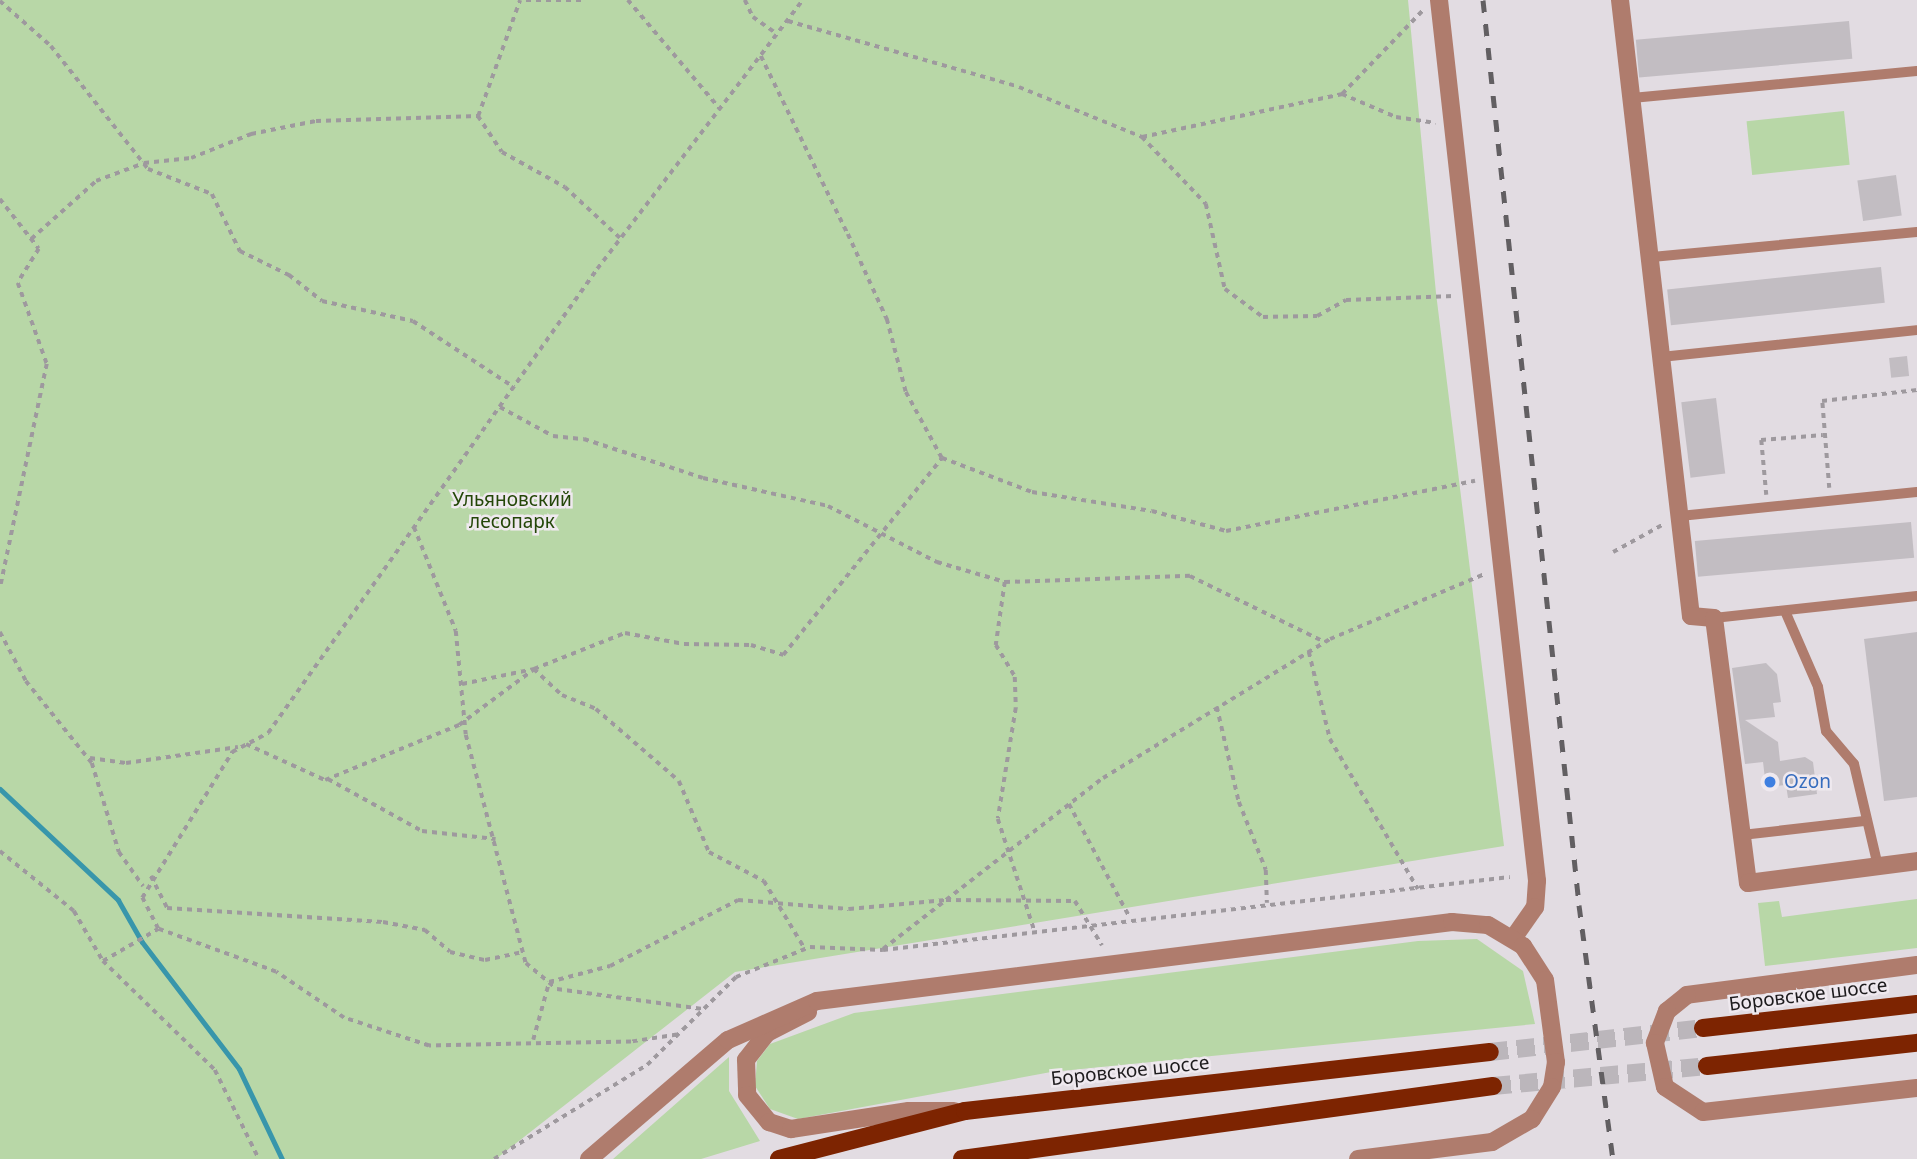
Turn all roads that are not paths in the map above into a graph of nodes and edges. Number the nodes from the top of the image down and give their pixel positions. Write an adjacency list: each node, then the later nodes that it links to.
1 (1439, 0): 18 (street)
2 (1620, 0): 4 (street)
3 (1917, 71): 4 (lane)
4 (1632, 98): 6 (street)
5 (1917, 232): 6 (lane)
6 (1652, 257): 8 (street)
7 (1917, 330): 8 (lane)
8 (1661, 357): 10 (street)
9 (1917, 492): 10 (lane)
10 (1680, 516): 13 (street)
11 (1917, 596): 12 (lane)
12 (1785, 611): 13 (lane); 14 (lane)
13 (1714, 618): 15 (street)
14 (1864, 821): 15 (lane); 17 (lane)
15 (1742, 835): 17 (street)
16 (1917, 861): 17 (street)
17 (1878, 866)
18 (1513, 938): 20 (street); 29 (street)
19 (1917, 965): 27 (street)
20 (844, 997): 28 (street); 30 (street)
21 (1917, 1004): 22 (main road, Боровское шоссе)
22 (1703, 1028)
23 (1917, 1043): 25 (main road)
24 (1490, 1052): 28 (main road, Боровское шоссе)
25 (1707, 1066)
26 (1493, 1086): 32 (main road)
27 (1917, 1087)
28 (965, 1111): 31 (main road, Боровское шоссе)
29 (1442, 1154): 33 (street)
30 (589, 1159)
31 (779, 1159)
32 (962, 1159)
33 (1358, 1159)

